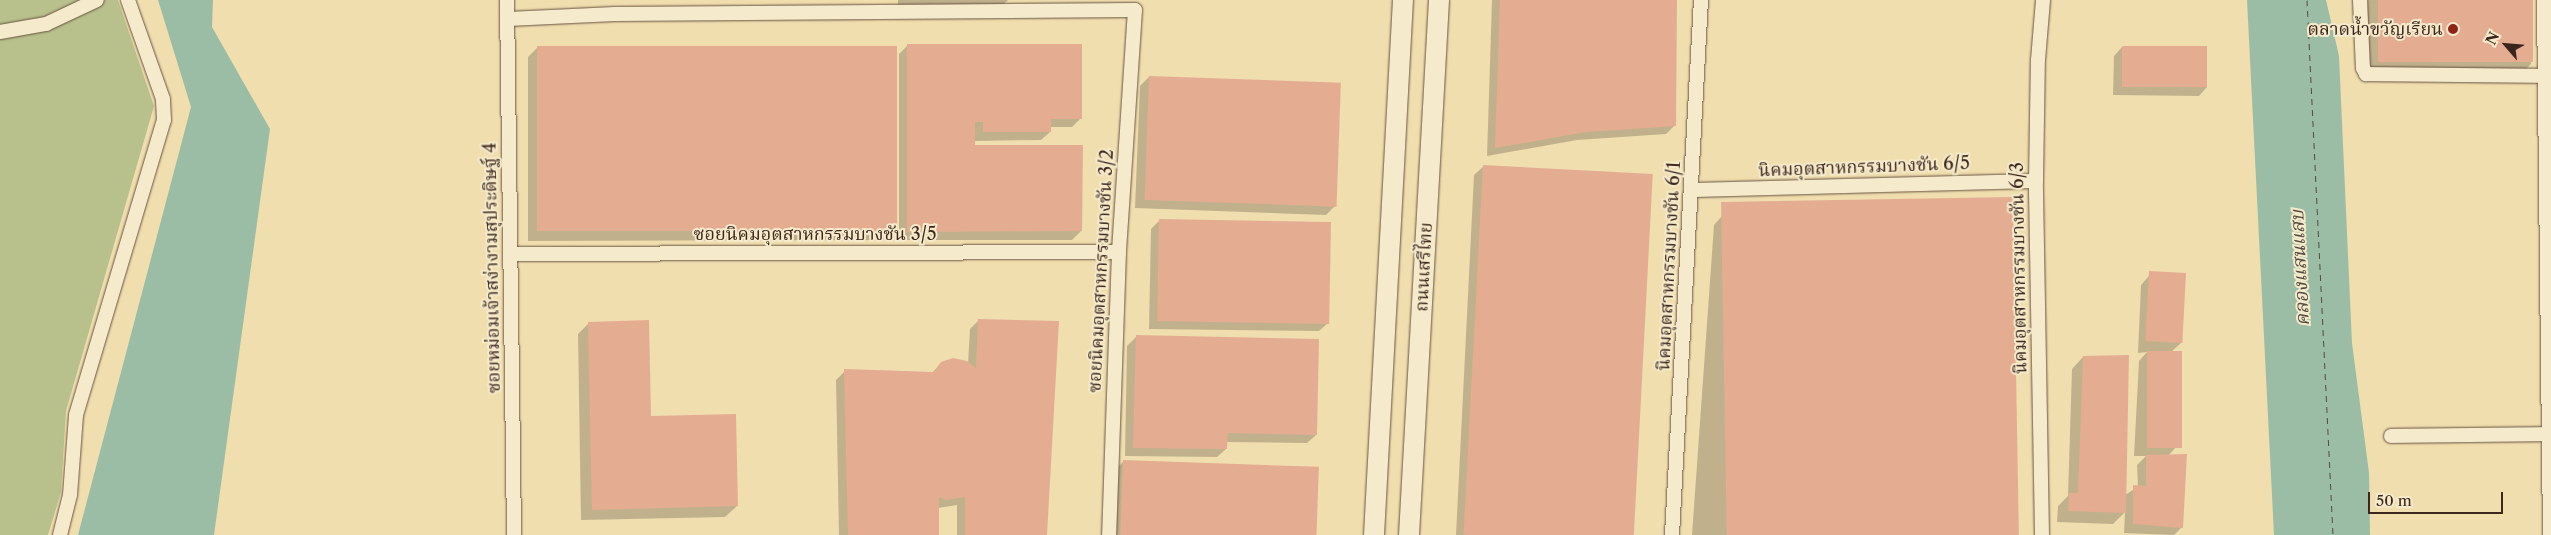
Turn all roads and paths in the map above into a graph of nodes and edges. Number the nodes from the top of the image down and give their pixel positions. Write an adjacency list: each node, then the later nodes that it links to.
1 (97, 0): 11 (street)
2 (128, 0): 19 (street)
3 (507, 0): 10 (street, ซอยหม่อมเจ้าสง่างามสุประดิษฐ์ 4)
4 (1403, 0): 22 (main road, ถนนเสรีไทย)
5 (1439, 0): 23 (main road, ถนนเสรีไทย)
6 (1701, 0): 14 (street, นิคมอุตสาหกรรมบางชัน 6/1)
7 (2043, 0): 13 (street, นิคมอุตสาหกรรมบางชัน 6/3)
8 (2360, 0): 12 (street)
9 (2544, 0): 12 (street)
10 (508, 19): 15 (street, ซอยนิคมอุตสาหกรรมบางชัน 3/2); 16 (street, ซอยหม่อมเจ้าสง่างามสุประดิษฐ์ 4)
11 (0, 32)
12 (2549, 76): 17 (street)
13 (2036, 181): 14 (street, นิคมอุตสาหกรรมบางชัน 6/5); 25 (street, นิคมอุตสาหกรรมบางชัน 6/3)
14 (1692, 190): 24 (street, นิคมอุตสาหกรรมบางชัน 6/1)
15 (1119, 252): 16 (street, ซอยนิคมอุตสาหกรรมบางชัน 3/5); 21 (street, ซอยนิคมอุตสาหกรรมบางชัน 3/2)
16 (511, 254): 20 (street, ซอยหม่อมเจ้าสง่างามสุประดิษฐ์ 4)
17 (2549, 434): 18 (street); 26 (street)
18 (2391, 436)
19 (60, 535)
20 (514, 535)
21 (1109, 535)
22 (1374, 535)
23 (1409, 535)
24 (1672, 535)
25 (2042, 535)
26 (2550, 535)

